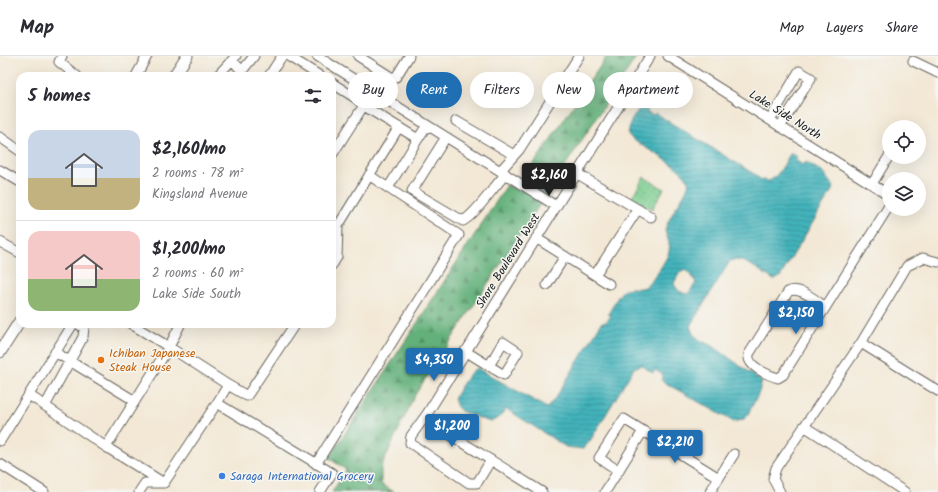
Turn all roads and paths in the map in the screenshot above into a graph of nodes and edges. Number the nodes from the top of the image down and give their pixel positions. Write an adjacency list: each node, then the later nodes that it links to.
1 (62, 56): 16 (street)
2 (146, 56): 17 (street)
3 (187, 56): 18 (main road)
4 (254, 56): 21 (street)
5 (282, 56): 22 (street)
6 (288, 56): 23 (street)
7 (317, 56): 25 (street)
8 (358, 56): 9 (street)
9 (409, 56)
10 (579, 56): 41 (street)
11 (650, 56): 45 (street, Shore Boulevard West)
12 (668, 56): 14 (street, Lake Side North)
13 (234, 58): 19 (street); 20 (street)
14 (678, 59): 32 (street, Lake Side North)
15 (913, 61): 24 (street)
16 (72, 72)
17 (138, 72)
18 (177, 72)
19 (222, 72)
20 (242, 72)
21 (244, 72)
22 (272, 72)
23 (314, 72)
24 (938, 74)
25 (348, 76)
26 (336, 86): 27 (street)
27 (348, 93)
28 (398, 107): 33 (street)
29 (363, 108): 40 (street)
30 (367, 108): 35 (street)
31 (456, 120): 41 (street)
32 (770, 120): 34 (street, Lake Side North); 34 (street)
33 (427, 125): 37 (street); 38 (street)
34 (780, 127): 48 (street, Lake Side North)
35 (399, 128): 38 (street); 46 (street)
36 (0, 137): 39 (street)
37 (446, 137): 44 (street); 44 (street)
38 (418, 139): 49 (street)
39 (16, 148)
40 (336, 149)
41 (514, 155): 44 (street)
42 (884, 164): 48 (street)
43 (0, 170): 47 (street)
44 (503, 173): 51 (street)
45 (576, 174): 51 (street, Shore Boulevard West); 52 (street)
46 (369, 175): 49 (street); 55 (street)
47 (16, 180)
48 (872, 184): 50 (street, Lake Side North)
49 (388, 188): 94 (street)
50 (882, 191)
51 (556, 206): 56 (street, Shore Boulevard West)
52 (638, 209): 54 (street); 63 (street)
53 (883, 216): 66 (street)
54 (650, 217)
55 (336, 229)
56 (536, 238): 60 (street); 75 (street, Shore Boulevard West)
57 (336, 239): 61 (street)
58 (0, 242): 59 (street)
59 (16, 251)
60 (565, 256): 63 (street); 65 (street)
61 (336, 259)
62 (938, 262): 73 (street)
63 (595, 275): 64 (street)
64 (609, 284)
65 (547, 285)
66 (826, 307): 66 (street)
67 (16, 327): 76 (main road)
68 (70, 328): 77 (street)
69 (84, 328): 78 (street)
70 (138, 328): 74 (street)
71 (177, 328): 74 (street)
72 (292, 328): 80 (street)
73 (862, 343): 81 (street); 87 (street)
74 (169, 347): 80 (street); 83 (street)
75 (465, 351): 79 (street); 86 (street, Shore Boulevard West)
76 (0, 352)
77 (55, 352): 78 (street); 82 (street)
78 (70, 361): 83 (street); 85 (street)
79 (489, 366)
80 (228, 385): 84 (street)
81 (938, 391)
82 (29, 395): 85 (street); 89 (street)
83 (135, 401): 90 (street)
84 (217, 403): 94 (street); 97 (street)
85 (45, 406): 90 (street)
86 (427, 416): 92 (street); 92 (street, Shore Boulevard West)
87 (804, 426): 104 (street); 105 (street)
88 (644, 431): 95 (street); 95 (street); 96 (street)
89 (0, 441)
90 (106, 447): 97 (street)
91 (734, 454): 96 (street)
92 (491, 460): 101 (street)
93 (0, 464): 98 (street)
94 (316, 464): 100 (street)
95 (618, 471): 102 (street)
96 (719, 478): 103 (street)
97 (164, 483): 99 (street)
98 (44, 492)
99 (139, 492)
100 (320, 492)
101 (542, 492)
102 (605, 492)
103 (710, 492)
104 (780, 492)
105 (905, 492)

